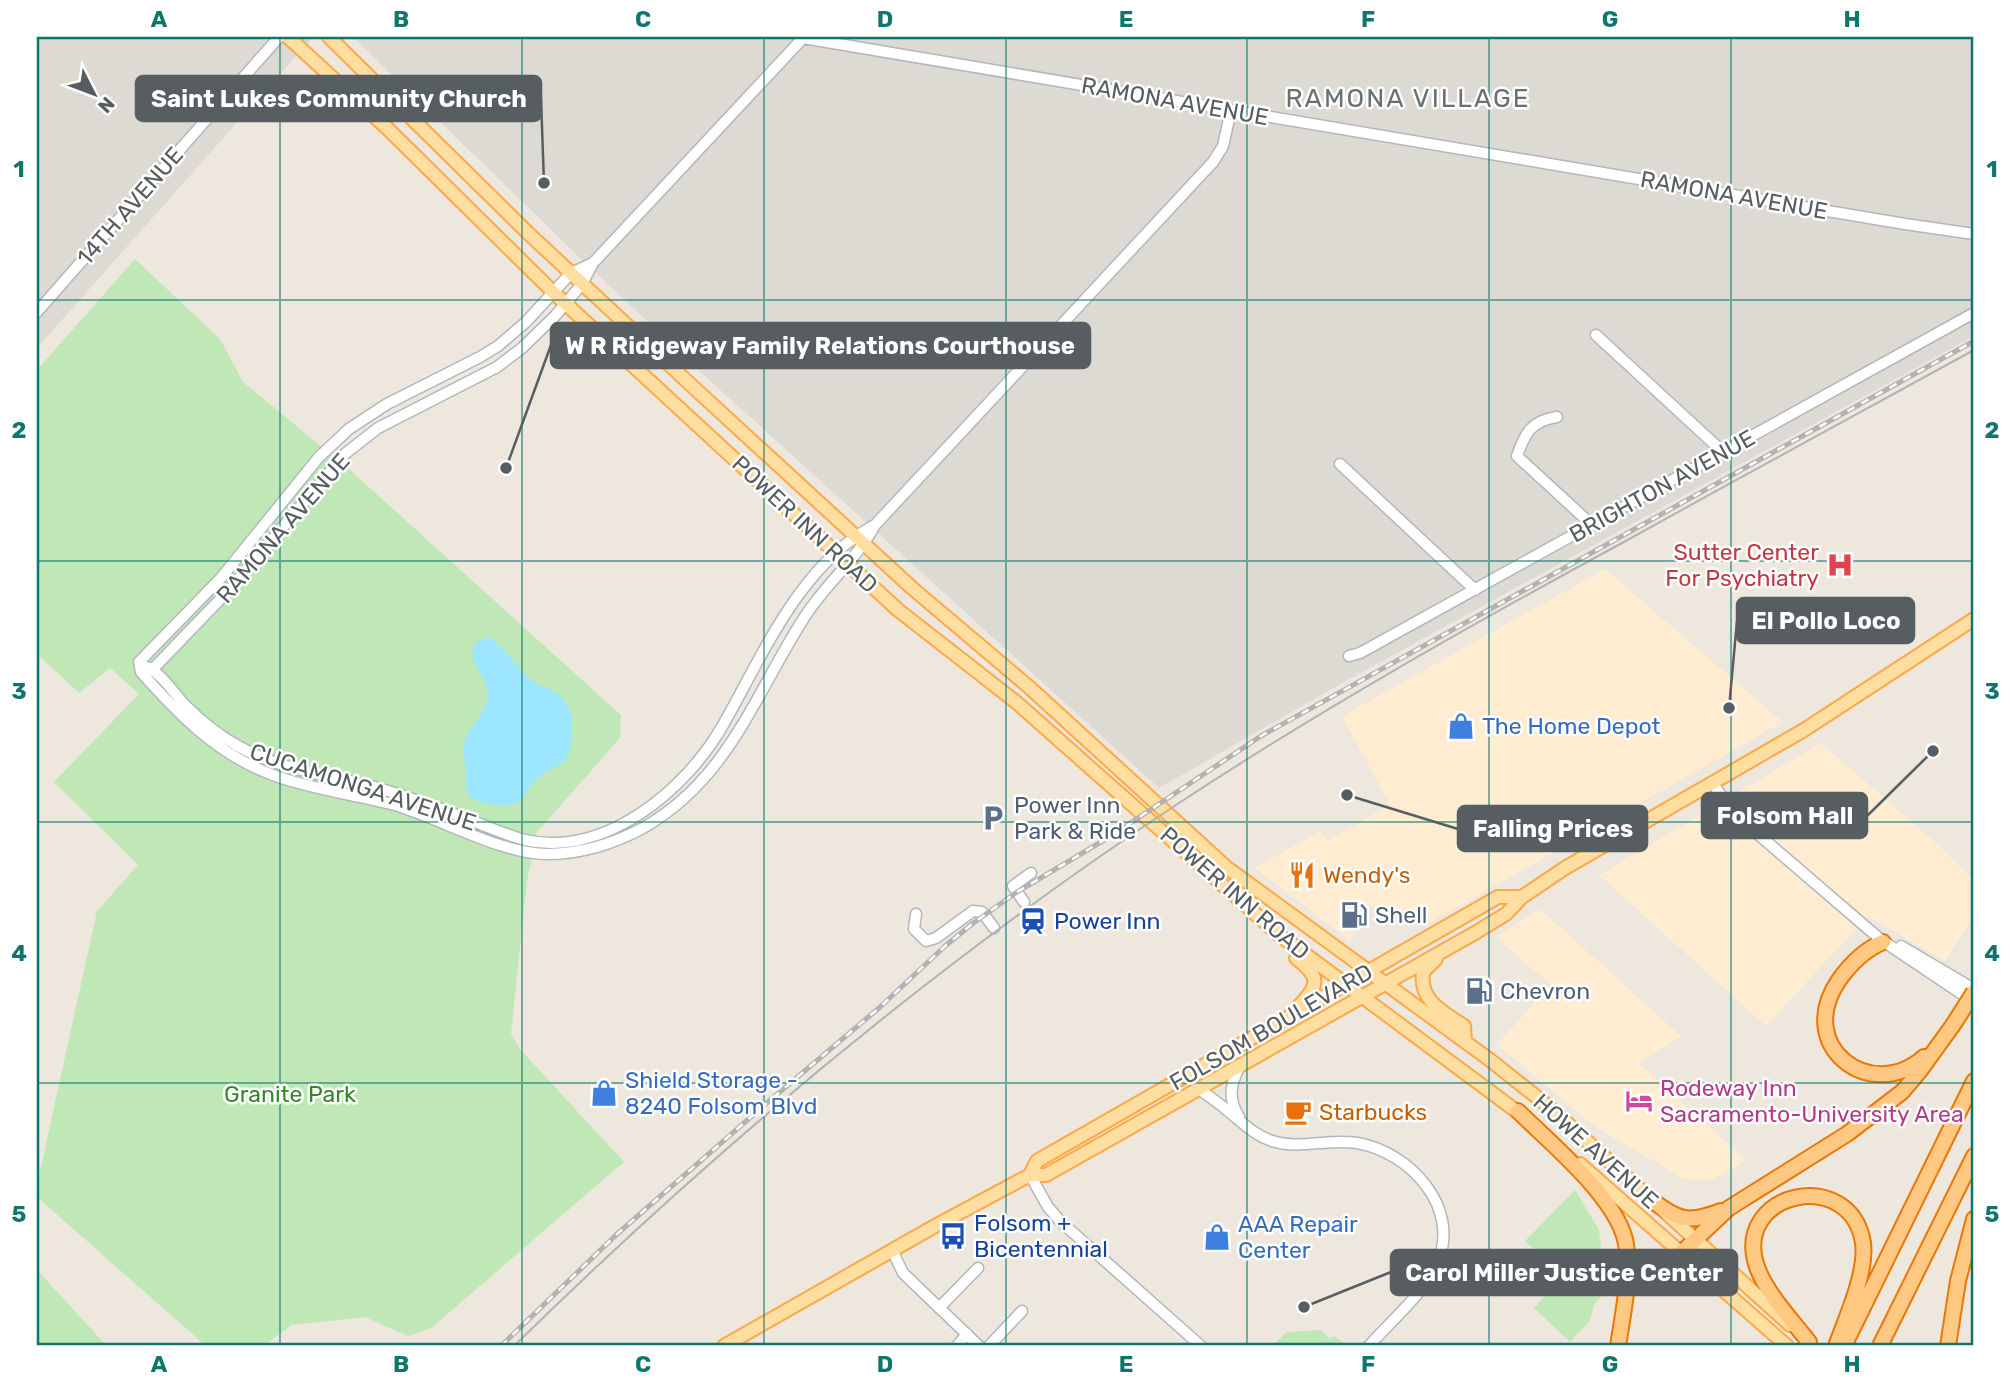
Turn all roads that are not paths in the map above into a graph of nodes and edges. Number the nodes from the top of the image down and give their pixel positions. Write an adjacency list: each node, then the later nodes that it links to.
1 (279, 37): 11 (street, 14TH AVENUE)
2 (288, 37): 9 (main road, POWER INN ROAD)
3 (329, 37): 7 (main road, POWER INN ROAD)
4 (1231, 110): 5 (street, RAMONA AVENUE); 6 (street, RAMONA AVENUE); 17 (street, CUCAMONGA AVENUE)
5 (1974, 234)
6 (593, 263): 7 (street, RAMONA AVENUE); 8 (street, RAMONA AVENUE)
7 (570, 273): 8 (main road, POWER INN ROAD); 9 (street, RAMONA AVENUE)
8 (582, 284): 10 (street, RAMONA AVENUE); 19 (main road, POWER INN ROAD)
9 (554, 292): 10 (main road, POWER INN ROAD); 26 (street, RAMONA AVENUE)
10 (566, 304): 21 (main road, POWER INN ROAD); 27 (street, RAMONA AVENUE)
11 (37, 312)
12 (1974, 313): 15 (street, BRIGHTON AVENUE)
13 (1597, 335): 15 (street)
14 (1557, 417): 18 (street)
15 (1723, 453): 18 (street, BRIGHTON AVENUE)
16 (1340, 464): 23 (street)
17 (875, 525): 19 (street, CUCAMONGA AVENUE); 20 (street, CUCAMONGA AVENUE)
18 (1592, 526): 23 (street, BRIGHTON AVENUE)
19 (854, 536): 20 (main road, POWER INN ROAD); 21 (street, CUCAMONGA AVENUE)
20 (865, 545): 22 (street, CUCAMONGA AVENUE); 38 (main road, POWER INN ROAD)
21 (837, 553): 22 (main road, POWER INN ROAD); 27 (street, CUCAMONGA AVENUE)
22 (848, 564): 26 (street, CUCAMONGA AVENUE); 35 (main road, POWER INN ROAD)
23 (1475, 590): 25 (street, BRIGHTON AVENUE)
24 (1974, 620): 28 (main road, FOLSOM BOULEVARD)
25 (1349, 656)
26 (140, 667): 27 (street, CUCAMONGA AVENUE)
27 (152, 670)
28 (1713, 784): 30 (main road, FOLSOM BOULEVARD); 33 (street)
29 (1031, 873): 31 (street)
30 (1522, 897): 37 (main road, FOLSOM BOULEVARD); 38 (main road, FOLSOM BOULEVARD)
31 (1024, 902)
32 (915, 914): 34 (street)
33 (1865, 925): 36 (street); 41 (street)
34 (994, 928)
35 (1278, 934): 39 (main road, POWER INN ROAD); 44 (main road)
36 (1883, 942): 43 (street); 45 (highway)
37 (1444, 950): 40 (main road, FOLSOM BOULEVARD); 46 (main road)
38 (1367, 971): 39 (main road, FOLSOM BOULEVARD); 40 (main road, HOWE AVENUE)
39 (1345, 984): 42 (main road, HOWE AVENUE); 44 (main road, FOLSOM BOULEVARD)
40 (1385, 984): 42 (main road, FOLSOM BOULEVARD); 46 (main road, HOWE AVENUE)
41 (1974, 991): 45 (highway, bridge)
42 (1362, 996): 47 (main road, FOLSOM BOULEVARD); 50 (main road, HOWE AVENUE)
43 (1974, 1002)
44 (1291, 1015): 53 (main road, FOLSOM BOULEVARD)
45 (1950, 1031): 55 (highway)
46 (1465, 1042): 54 (main road, HOWE AVENUE)
47 (1240, 1065): 49 (main road, FOLSOM BOULEVARD); 51 (street)
48 (1974, 1081): 74 (highway)
49 (1198, 1088): 51 (street); 53 (main road, FOLSOM BOULEVARD)
50 (1518, 1111): 59 (main road, HOWE AVENUE); 71 (highway)
51 (1245, 1126): 70 (street)
52 (1974, 1156): 75 (highway)
53 (1030, 1175): 58 (main road, FOLSOM BOULEVARD); 69 (street)
54 (1651, 1200): 55 (highway); 57 (main road, HOWE AVENUE)
55 (1729, 1208): 57 (highway)
56 (1974, 1219): 76 (highway)
57 (1695, 1240): 59 (highway); 64 (main road, HOWE AVENUE)
58 (891, 1250): 61 (street); 65 (main road, FOLSOM BOULEVARD)
59 (1681, 1253): 72 (main road, HOWE AVENUE)
60 (978, 1268): 61 (street)
61 (939, 1308): 63 (street)
62 (1022, 1311): 68 (street)
63 (967, 1334): 66 (street); 67 (street)
64 (1811, 1344): 73 (highway)
65 (724, 1346)
66 (957, 1346)
67 (979, 1346)
68 (989, 1346)
69 (1201, 1346)
70 (1369, 1346)
71 (1618, 1346)
72 (1787, 1346)
73 (1836, 1346)
74 (1844, 1346)
75 (1880, 1346)
76 (1948, 1346)

